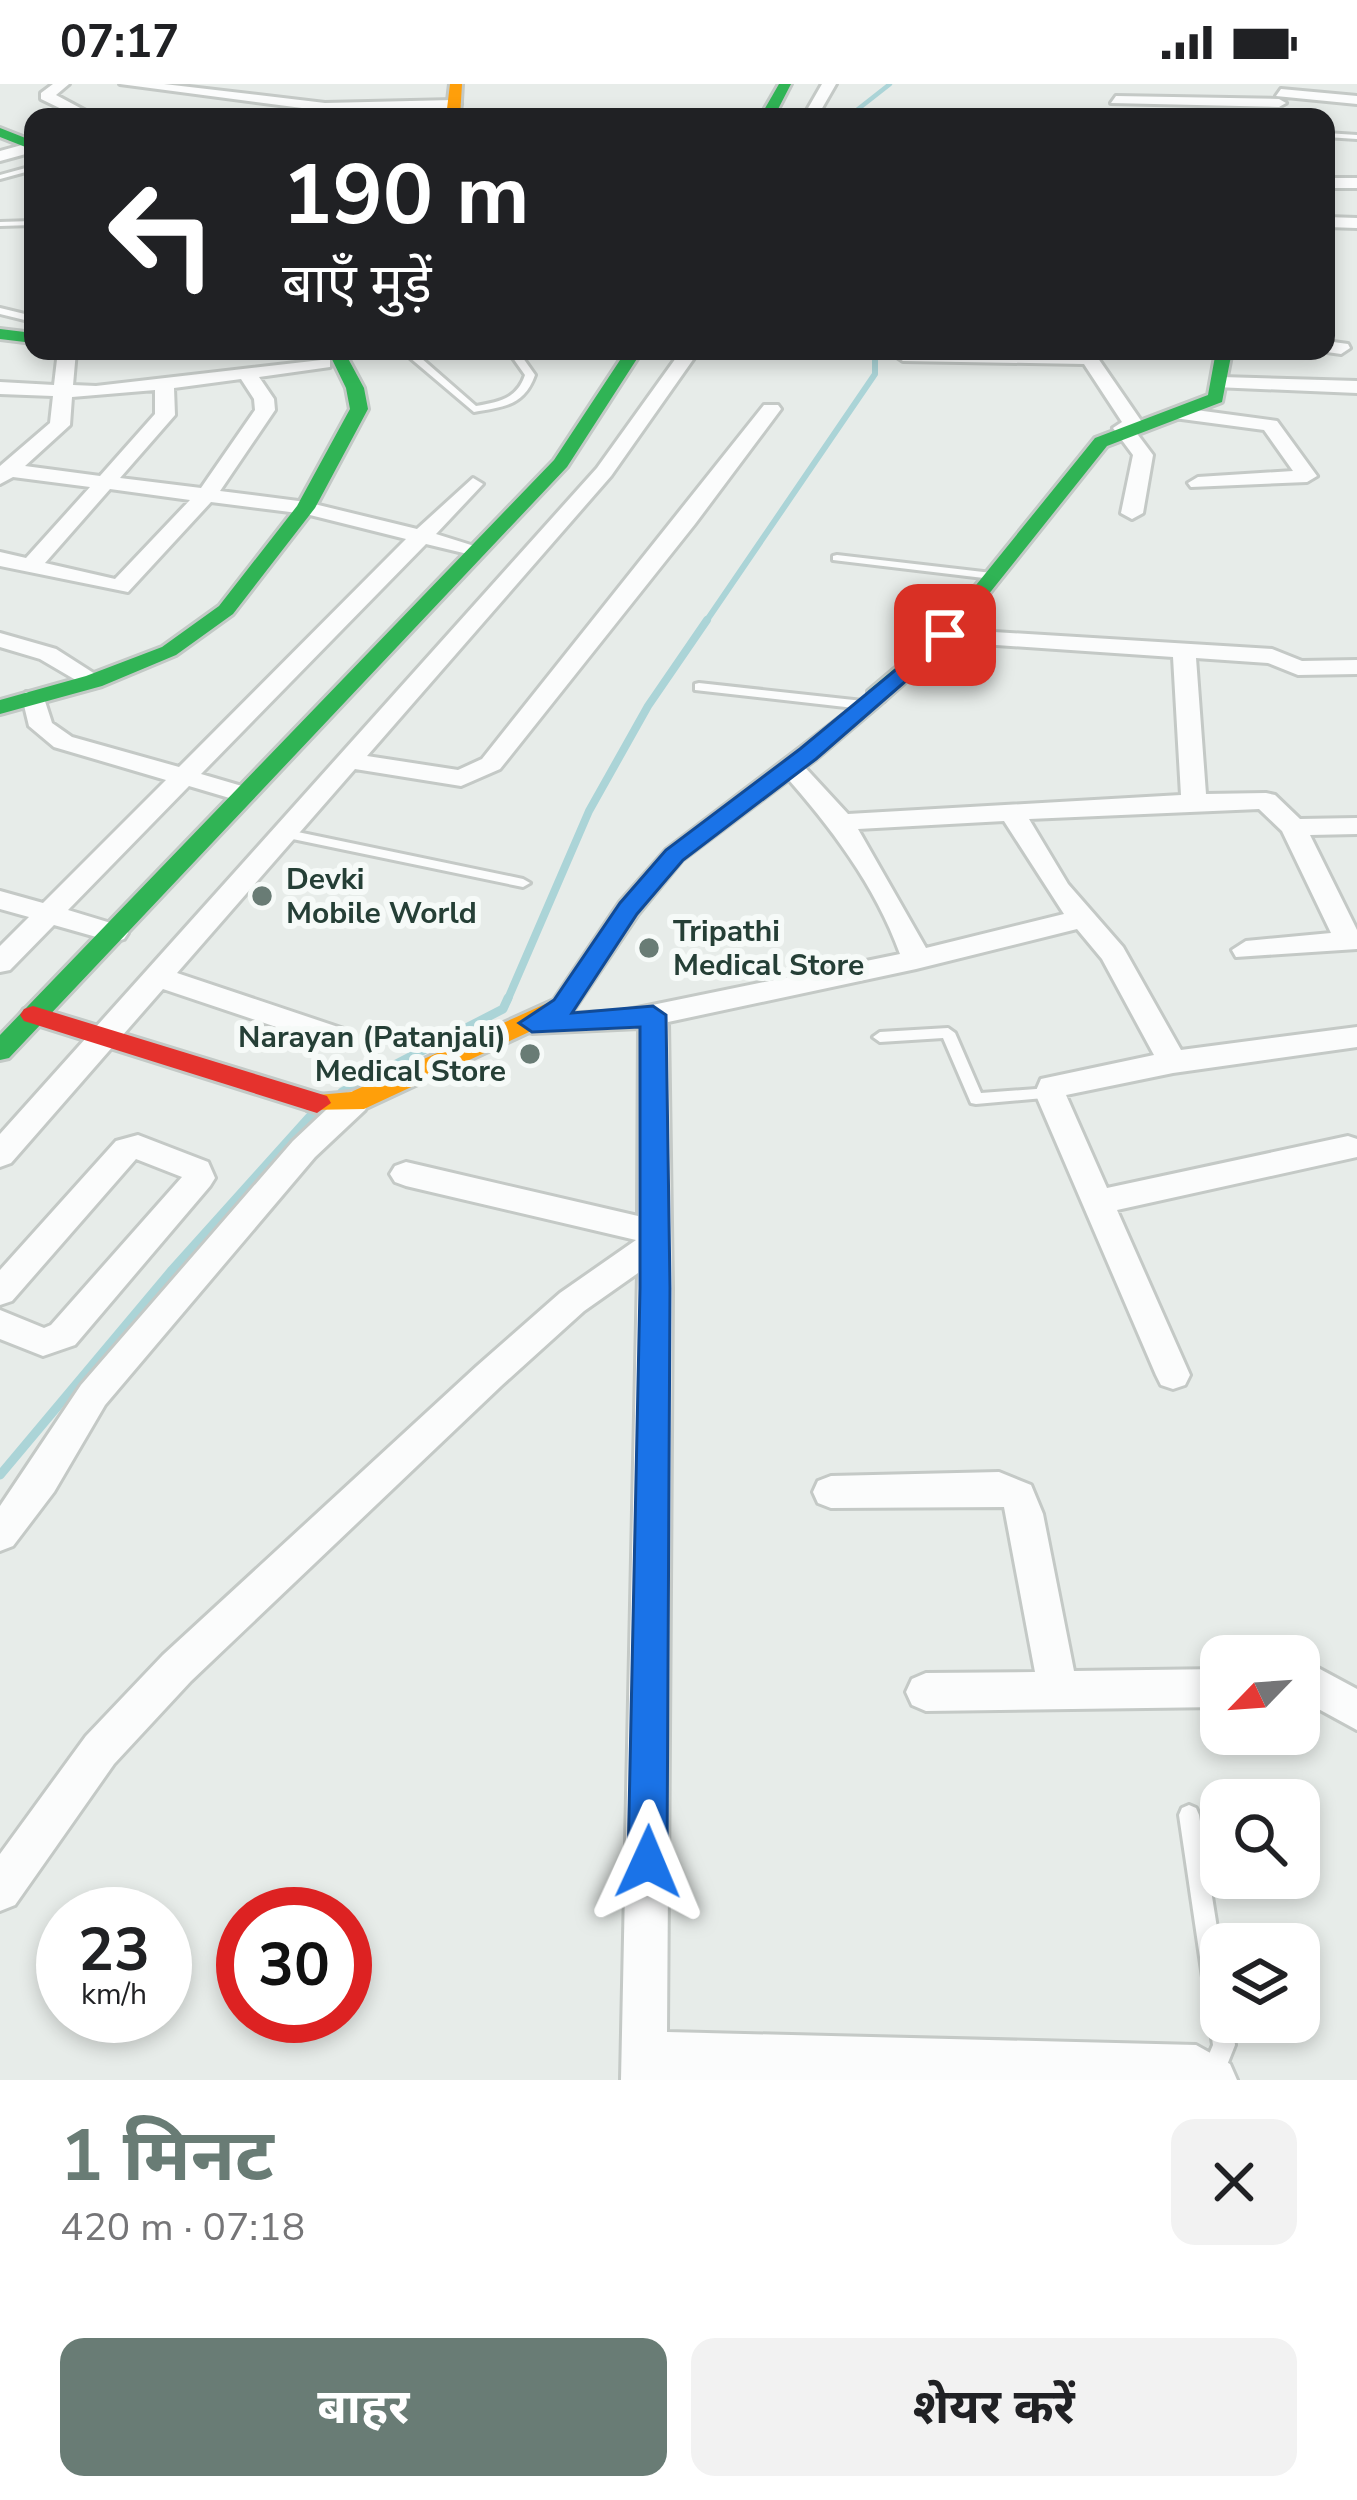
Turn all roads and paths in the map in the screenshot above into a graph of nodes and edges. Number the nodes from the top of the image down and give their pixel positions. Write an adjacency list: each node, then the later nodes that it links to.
1 (62, 84): 8 (street)
2 (127, 84): 7 (street)
3 (1280, 99): 4 (street); 5 (street)
4 (1116, 100)
5 (1357, 100)
6 (445, 103): 7 (street)
7 (325, 107): 9 (street)
8 (71, 108)
9 (321, 108)
10 (65, 360): 24 (street)
11 (316, 360): 19 (street)
12 (332, 360): 33 (street)
13 (417, 360): 14 (lane)
14 (519, 360)
15 (628, 360): 36 (street)
16 (685, 360): 50 (street)
17 (1090, 360): 27 (street)
18 (1223, 360): 20 (street)
19 (248, 375): 21 (street); 32 (street)
20 (1222, 383): 22 (street); 26 (street)
21 (164, 386): 24 (street); 29 (street)
22 (1357, 387)
23 (0, 388): 24 (street)
24 (60, 391): 28 (street)
25 (771, 409): 50 (street)
26 (1181, 414): 27 (street); 30 (street)
27 (1129, 426): 34 (street); 40 (street)
28 (3, 474): 29 (street)
29 (106, 483): 32 (street); 39 (street)
30 (1198, 483)
31 (473, 484): 35 (street)
32 (209, 492): 33 (street); 39 (street)
33 (306, 508): 35 (street); 45 (street)
34 (1132, 513)
35 (422, 536): 36 (street); 52 (street)
36 (476, 550): 53 (street)
37 (837, 558): 40 (lane)
38 (0, 559): 39 (street)
39 (30, 567)
40 (992, 576): 41 (street)
41 (945, 635): 43 (street); 48 (street)
42 (7, 646): 45 (street)
43 (1184, 651): 44 (street); 54 (street)
44 (1357, 667)
45 (94, 681): 47 (street)
46 (699, 687): 48 (lane)
47 (34, 697): 49 (street); 52 (street)
48 (865, 705): 51 (street)
49 (0, 707)
50 (350, 761): 59 (street)
51 (791, 767): 56 (street); 72 (street)
52 (184, 777): 53 (street); 62 (street)
53 (244, 794): 64 (street)
54 (1194, 802): 55 (street); 58 (street)
55 (1012, 813): 56 (street); 63 (street)
56 (841, 822): 67 (street)
57 (1357, 826): 58 (street)
58 (1294, 827): 65 (street)
59 (288, 834): 60 (lane); 69 (street)
60 (523, 883)
61 (0, 900): 62 (street)
62 (49, 913): 64 (street); 68 (street)
63 (1085, 918): 67 (street); 78 (street)
64 (114, 933): 70 (street)
65 (1353, 940): 66 (street)
66 (1246, 950)
67 (916, 959): 71 (street)
68 (0, 963)
69 (159, 977): 73 (street); 76 (street)
70 (33, 1015): 76 (street); 77 (street)
71 (653, 1015): 72 (street); 85 (street)
72 (532, 1023): 80 (street)
73 (334, 1036)
74 (880, 1037): 79 (lane)
75 (1357, 1037): 78 (street)
76 (105, 1038): 80 (street); 82 (street)
77 (0, 1051)
78 (1173, 1062): 79 (street)
79 (1050, 1093): 84 (street)
80 (348, 1103): 90 (street)
81 (1348, 1148): 84 (street)
82 (0, 1155)
83 (406, 1174): 85 (street)
84 (1097, 1202): 88 (street)
85 (655, 1238): 97 (street); 98 (street)
86 (0, 1292): 87 (street)
87 (0, 1324)
88 (1173, 1375)
89 (831, 1492): 93 (street)
90 (0, 1534)
91 (1200, 1688): 93 (street)
92 (1320, 1688): 95 (street)
93 (1058, 1690): 94 (street)
94 (926, 1692)
95 (1357, 1711)
96 (1189, 1815): 99 (lane)
97 (0, 1890)
98 (645, 2067): 99 (street)
99 (1213, 2078)

